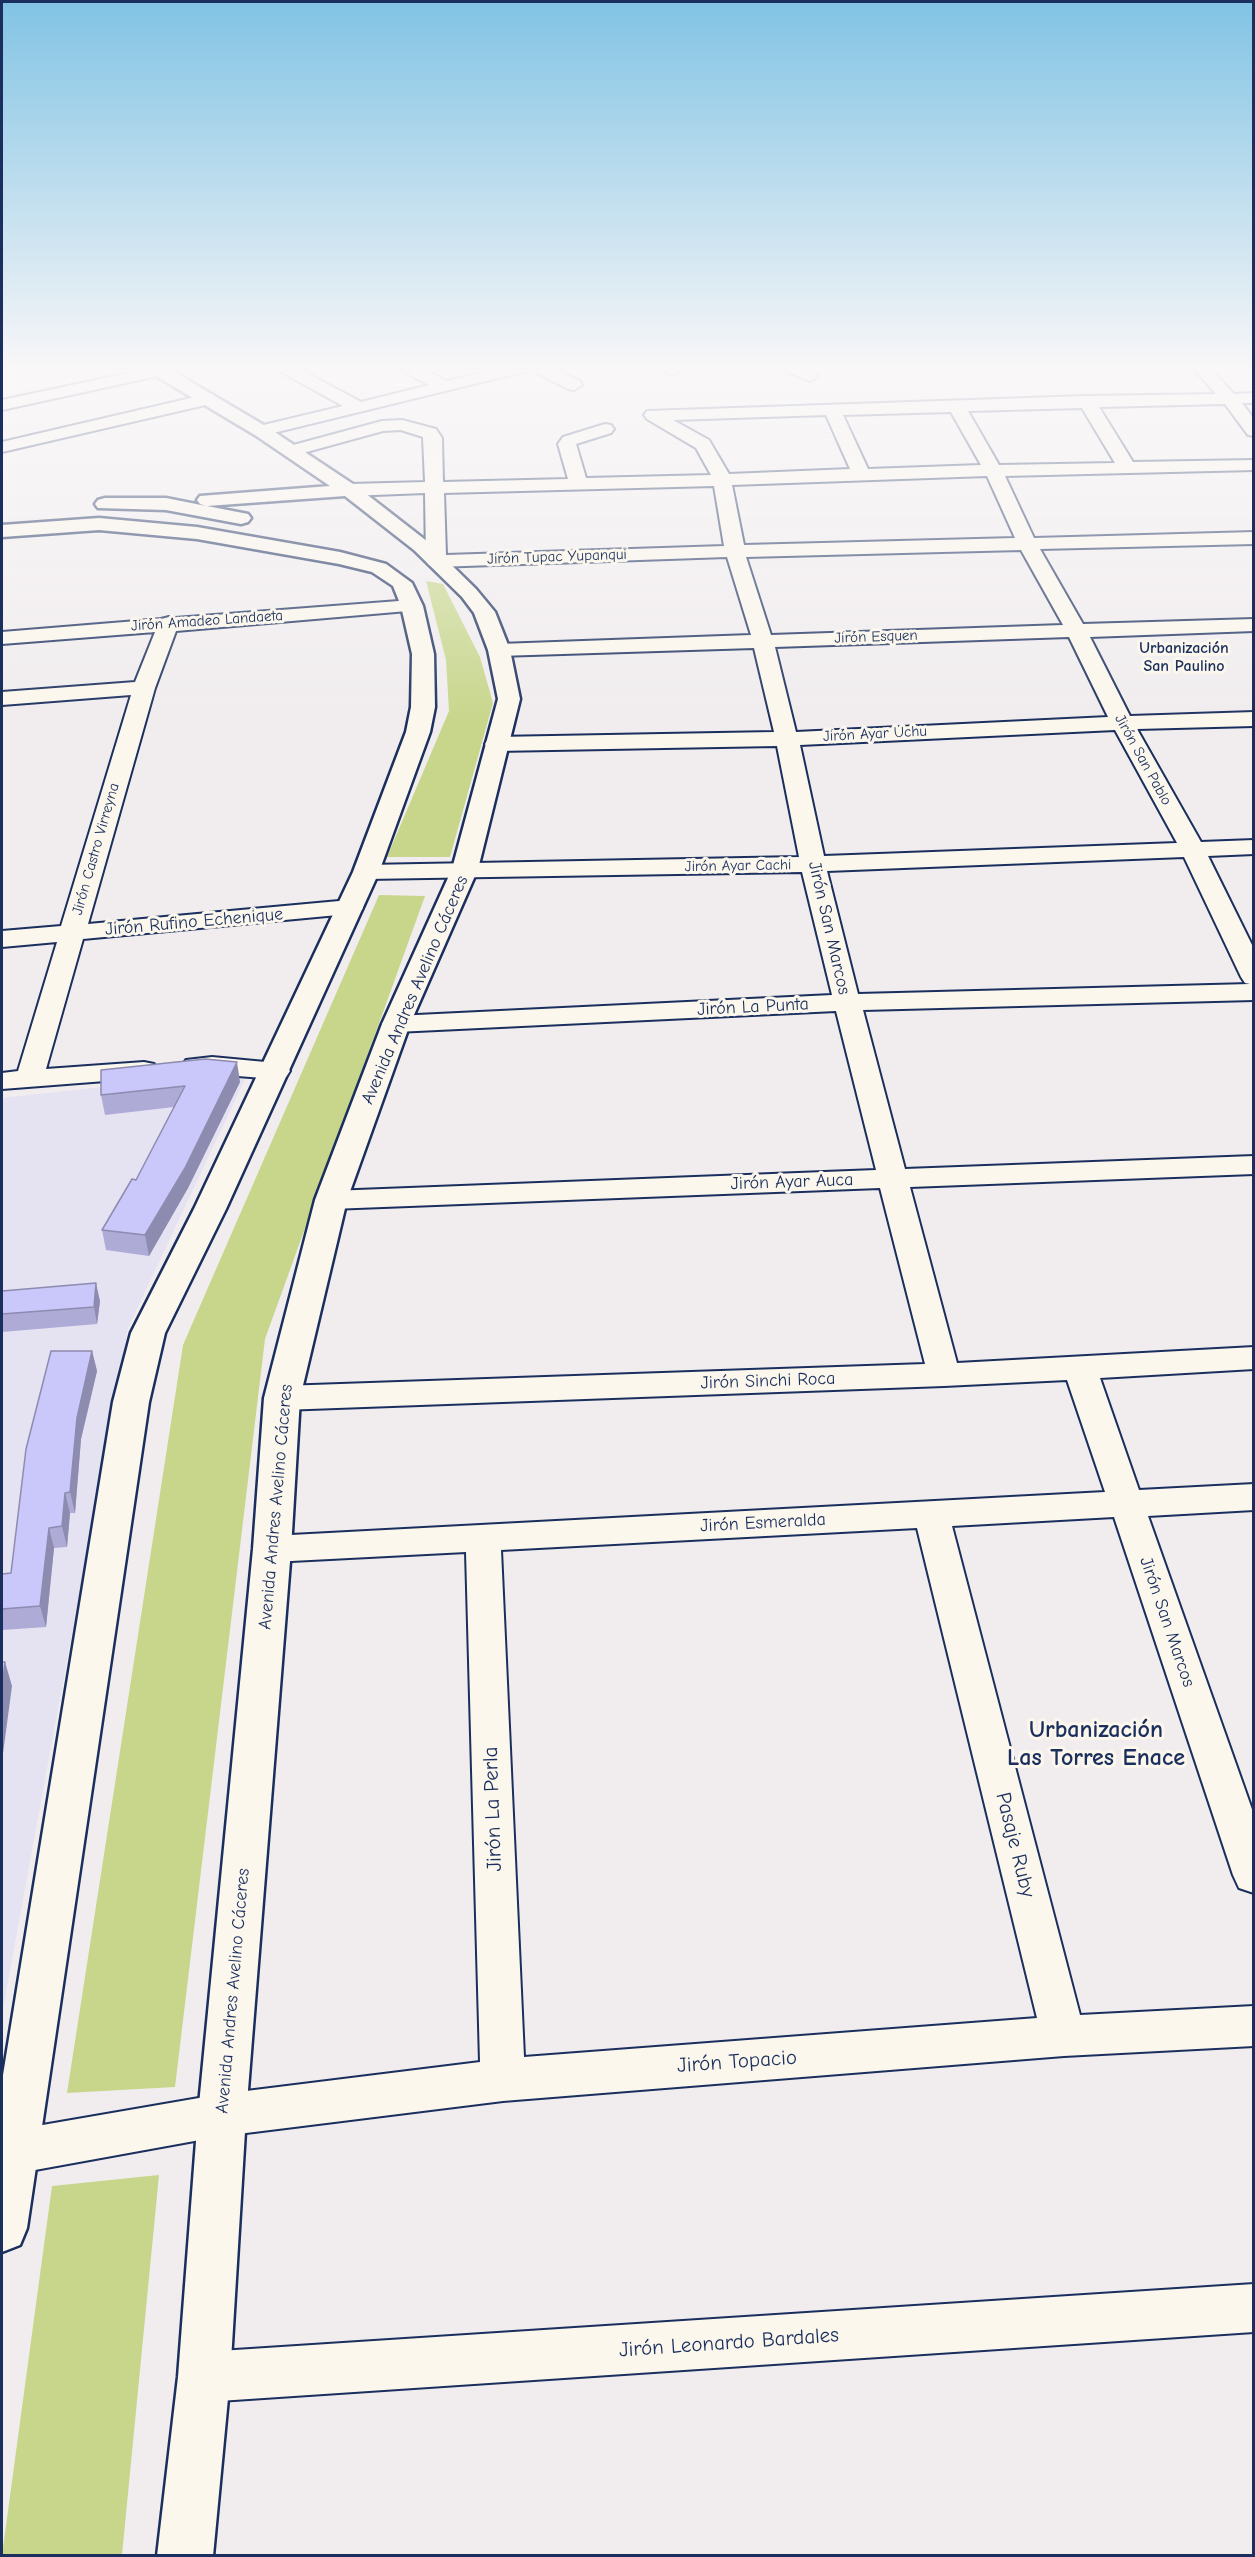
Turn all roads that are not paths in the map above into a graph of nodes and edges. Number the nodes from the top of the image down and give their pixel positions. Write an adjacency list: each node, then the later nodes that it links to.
1 (342, 485): 6 (main road)
2 (495, 485): 5 (street)
3 (723, 485): 13 (street, Jirón San Marcos)
4 (1000, 485): 12 (street, Jirón San Pablo)
5 (435, 487): 6 (street); 14 (street)
6 (349, 490): 7 (main road); 14 (main road)
7 (166, 504): 8 (main road); 9 (main road)
8 (81, 505)
9 (263, 522)
10 (4, 527): 14 (main road)
11 (1254, 538): 12 (street, Jirón Tupac Yupanqui)
12 (1028, 545): 13 (street, Jirón Tupac Yupanqui); 18 (street, Jirón San Pablo)
13 (735, 551): 14 (street, Jirón Tupac Yupanqui); 20 (street, Jirón San Marcos)
14 (402, 554): 15 (main road); 21 (main road, Avenida Andres Avelino Cáceres)
15 (412, 606): 16 (street, Jirón Amadeo Landaeta); 32 (main road)
16 (169, 623): 19 (street, Jirón Amadeo Landaeta); 22 (street, Jirón Castro Virreyna)
17 (1254, 625): 18 (street, Jirón Esquen)
18 (1076, 630): 20 (street, Jirón Esquen); 25 (street, Jirón San Pablo)
19 (2, 638)
20 (763, 642): 21 (street, Jirón Esquen); 26 (street, Jirón San Marcos)
21 (499, 650): 27 (main road, Avenida Andres Avelino Cáceres)
22 (144, 688): 23 (street); 34 (street, Jirón Castro Virreyna)
23 (2, 698)
24 (1254, 719): 25 (street, Jirón Ayar Uchu)
25 (1122, 723): 26 (street, Jirón Ayar Uchu); 29 (street, Jirón San Pablo)
26 (787, 738): 27 (street, Jirón Ayar Uchu); 30 (street, Jirón San Marcos)
27 (496, 744): 31 (main road, Avenida Andres Avelino Cáceres)
28 (1254, 846): 29 (street, Jirón Ayar Cachi)
29 (1193, 850): 30 (street, Jirón Ayar Cachi); 36 (street, Jirón San Pablo)
30 (813, 864): 31 (street, Jirón Ayar Cachi); 38 (street, Jirón San Marcos)
31 (465, 870): 32 (street, Jirón Ayar Cachi); 39 (main road, Avenida Andres Avelino Cáceres)
32 (366, 872): 33 (main road)
33 (350, 908): 34 (street, Jirón Rufino Echenique); 40 (main road)
34 (72, 934): 35 (street, Jirón Rufino Echenique); 41 (street, Jirón Castro Virreyna)
35 (2, 939)
36 (1254, 977)
37 (1254, 992): 38 (street, Jirón La Punta)
38 (847, 1002): 39 (street, Jirón La Punta); 44 (street, Jirón San Marcos)
39 (396, 1024): 45 (main road, Avenida Andres Avelino Cáceres)
40 (276, 1071): 41 (street); 60 (main road)
41 (30, 1077): 42 (street)
42 (2, 1081)
43 (1254, 1165): 44 (street, Jirón Ayar Auca)
44 (891, 1178): 45 (street, Jirón Ayar Auca); 48 (street, Jirón San Marcos)
45 (331, 1200): 49 (main road, Avenida Andres Avelino Cáceres)
46 (1254, 1358): 47 (street, Jirón Sinchi Roca)
47 (1080, 1368): 48 (street, Jirón Sinchi Roca); 51 (street, Jirón San Marcos)
48 (945, 1375): 49 (street, Jirón Sinchi Roca)
49 (282, 1398): 54 (main road, Avenida Andres Avelino Cáceres)
50 (1254, 1497): 51 (street, Jirón Esmeralda)
51 (1127, 1503): 52 (street, Jirón Esmeralda); 55 (street, Jirón San Marcos)
52 (932, 1514): 53 (street, Jirón Esmeralda); 57 (street, Pasaje Ruby)
53 (483, 1537): 54 (street, Jirón Esmeralda); 58 (street, Jirón La Perla)
54 (272, 1549): 59 (main road, Avenida Andres Avelino Cáceres)
55 (1254, 1875)
56 (1254, 2026): 57 (street, Jirón Topacio)
57 (1064, 2036): 58 (street, Jirón Topacio)
58 (503, 2080): 59 (street, Jirón Topacio)
59 (222, 2115): 60 (street, Jirón Topacio); 63 (main road, Avenida Andres Avelino Cáceres)
60 (7, 2154): 61 (main road)
61 (2, 2228)
62 (1254, 2308): 63 (street, Jirón Leonardo Bardales)
63 (204, 2377): 64 (main road, Avenida Andres Avelino Cáceres)
64 (185, 2556)

